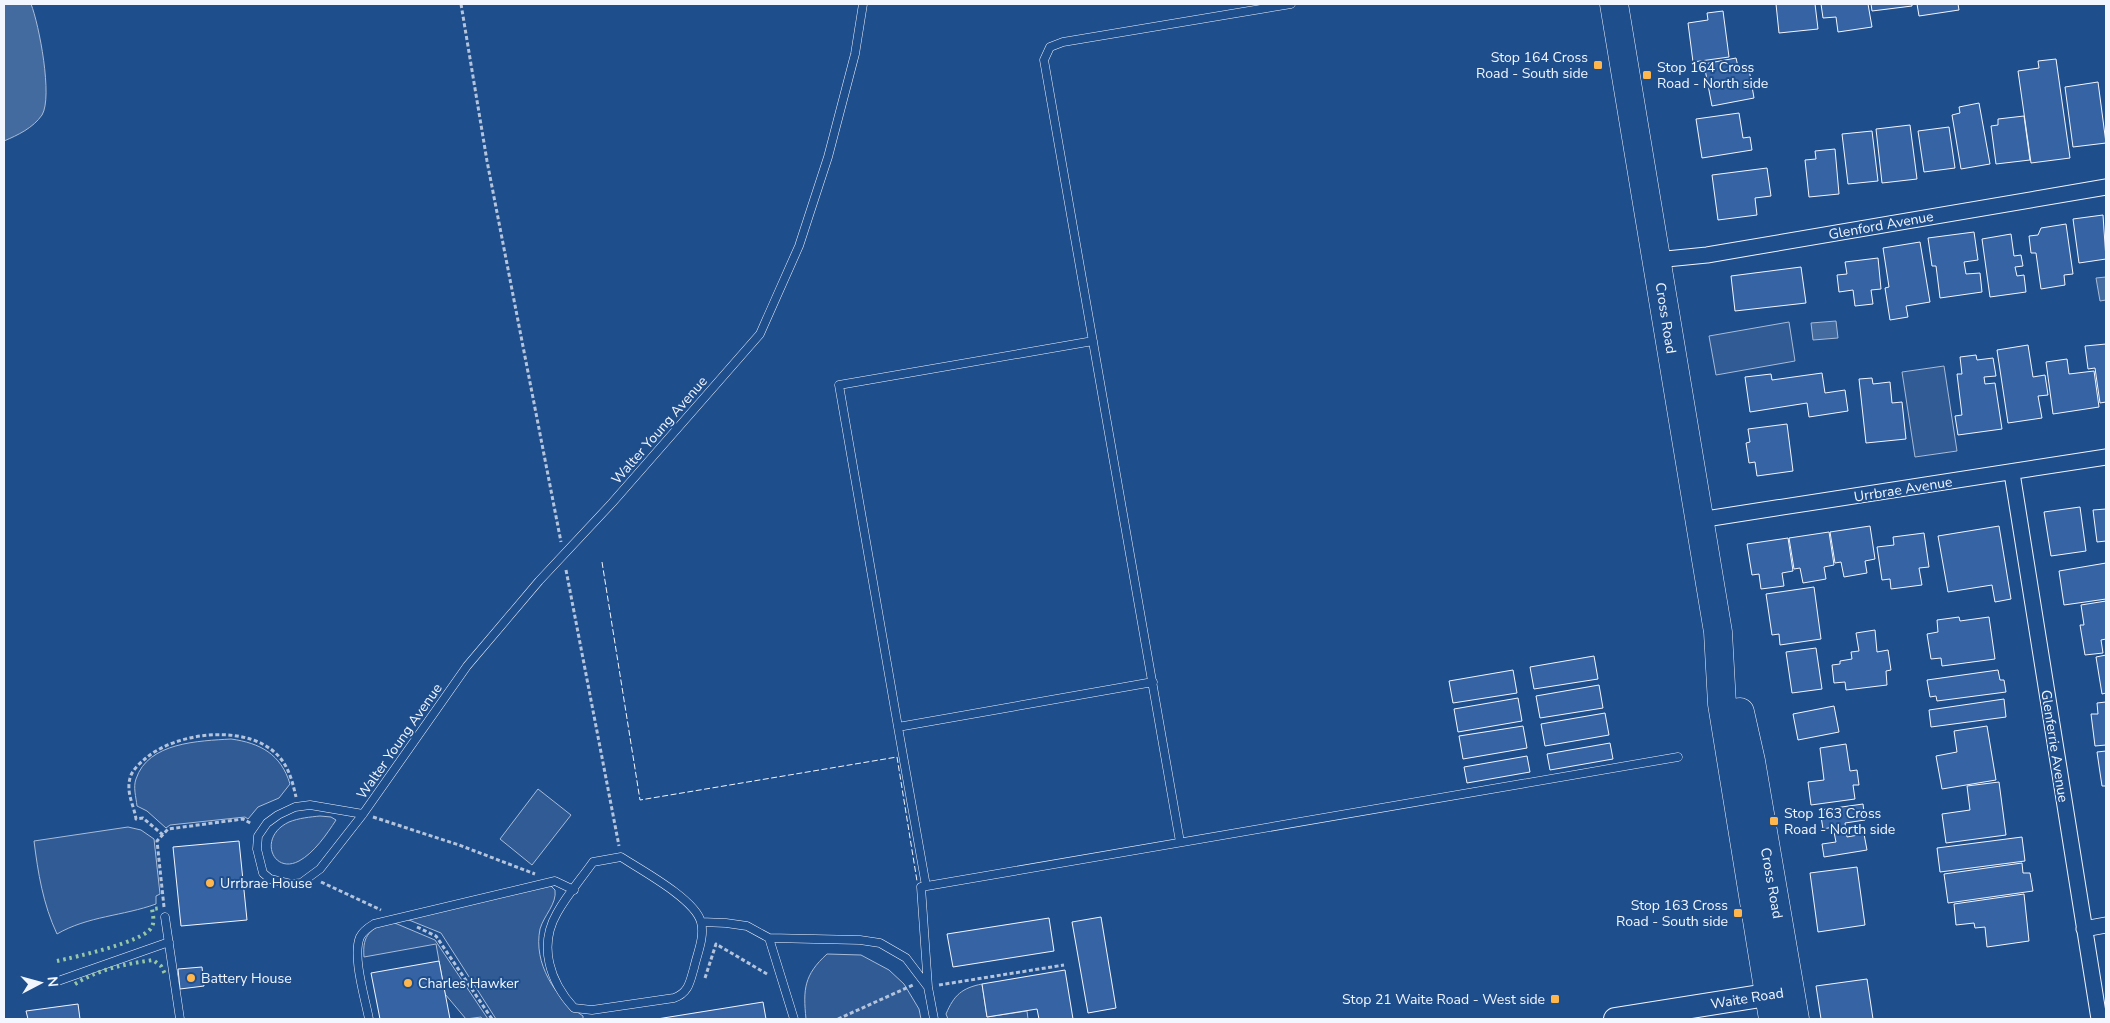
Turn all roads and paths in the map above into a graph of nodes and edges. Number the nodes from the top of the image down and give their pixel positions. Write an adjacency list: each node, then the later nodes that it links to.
1 (461, 4): 11 (path)
2 (863, 4): 11 (lane, Walter Young Avenue)
3 (1291, 4): 7 (lane)
4 (1614, 4): 6 (highway, Cross Road)
5 (2106, 188): 6 (street, Glenford Avenue)
6 (1656, 260): 10 (highway, Cross Road)
7 (1093, 340): 12 (lane); 13 (lane)
8 (2106, 457): 9 (street, Urrbrae Avenue)
9 (2012, 473): 10 (street, Urrbrae Avenue); 29 (street, Glenferrie Avenue)
10 (1699, 520): 35 (highway, Cross Road)
11 (563, 555): 16 (lane, Walter Young Avenue); 20 (path)
12 (1153, 682): 13 (lane); 19 (lane)
13 (898, 727): 23 (lane)
14 (1678, 757): 19 (lane)
15 (298, 807): 16 (lane, Walter Young Avenue); 17 (lane, Walter Young Avenue); 18 (path)
16 (363, 814): 21 (lane, Walter Young Avenue); 22 (path)
17 (262, 829): 18 (path); 21 (lane)
18 (163, 835): 25 (path)
19 (1180, 842): 23 (lane)
20 (621, 857): 24 (lane); 27 (lane)
21 (311, 877): 26 (path)
22 (555, 881): 24 (lane); 26 (lane)
23 (926, 886): 34 (lane)
24 (574, 890): 27 (lane)
25 (165, 917): 31 (lane)
26 (397, 918): 37 (lane); 38 (path)
27 (701, 922): 30 (lane)
28 (2106, 925): 29 (street)
29 (2084, 929): 44 (street, Glenferrie Avenue)
30 (769, 938): 34 (lane); 39 (lane)
31 (169, 942): 33 (lane); 36 (lane)
32 (1064, 965): 34 (path)
33 (58, 981)
34 (926, 984): 40 (path); 41 (lane)
35 (1777, 1002): 42 (street, Waite Road); 43 (highway, Cross Road)
36 (180, 1019)
37 (369, 1019)
38 (492, 1019)
39 (794, 1019)
40 (838, 1019)
41 (934, 1019)
42 (1615, 1019)
43 (1795, 1019)
44 (2099, 1019)

